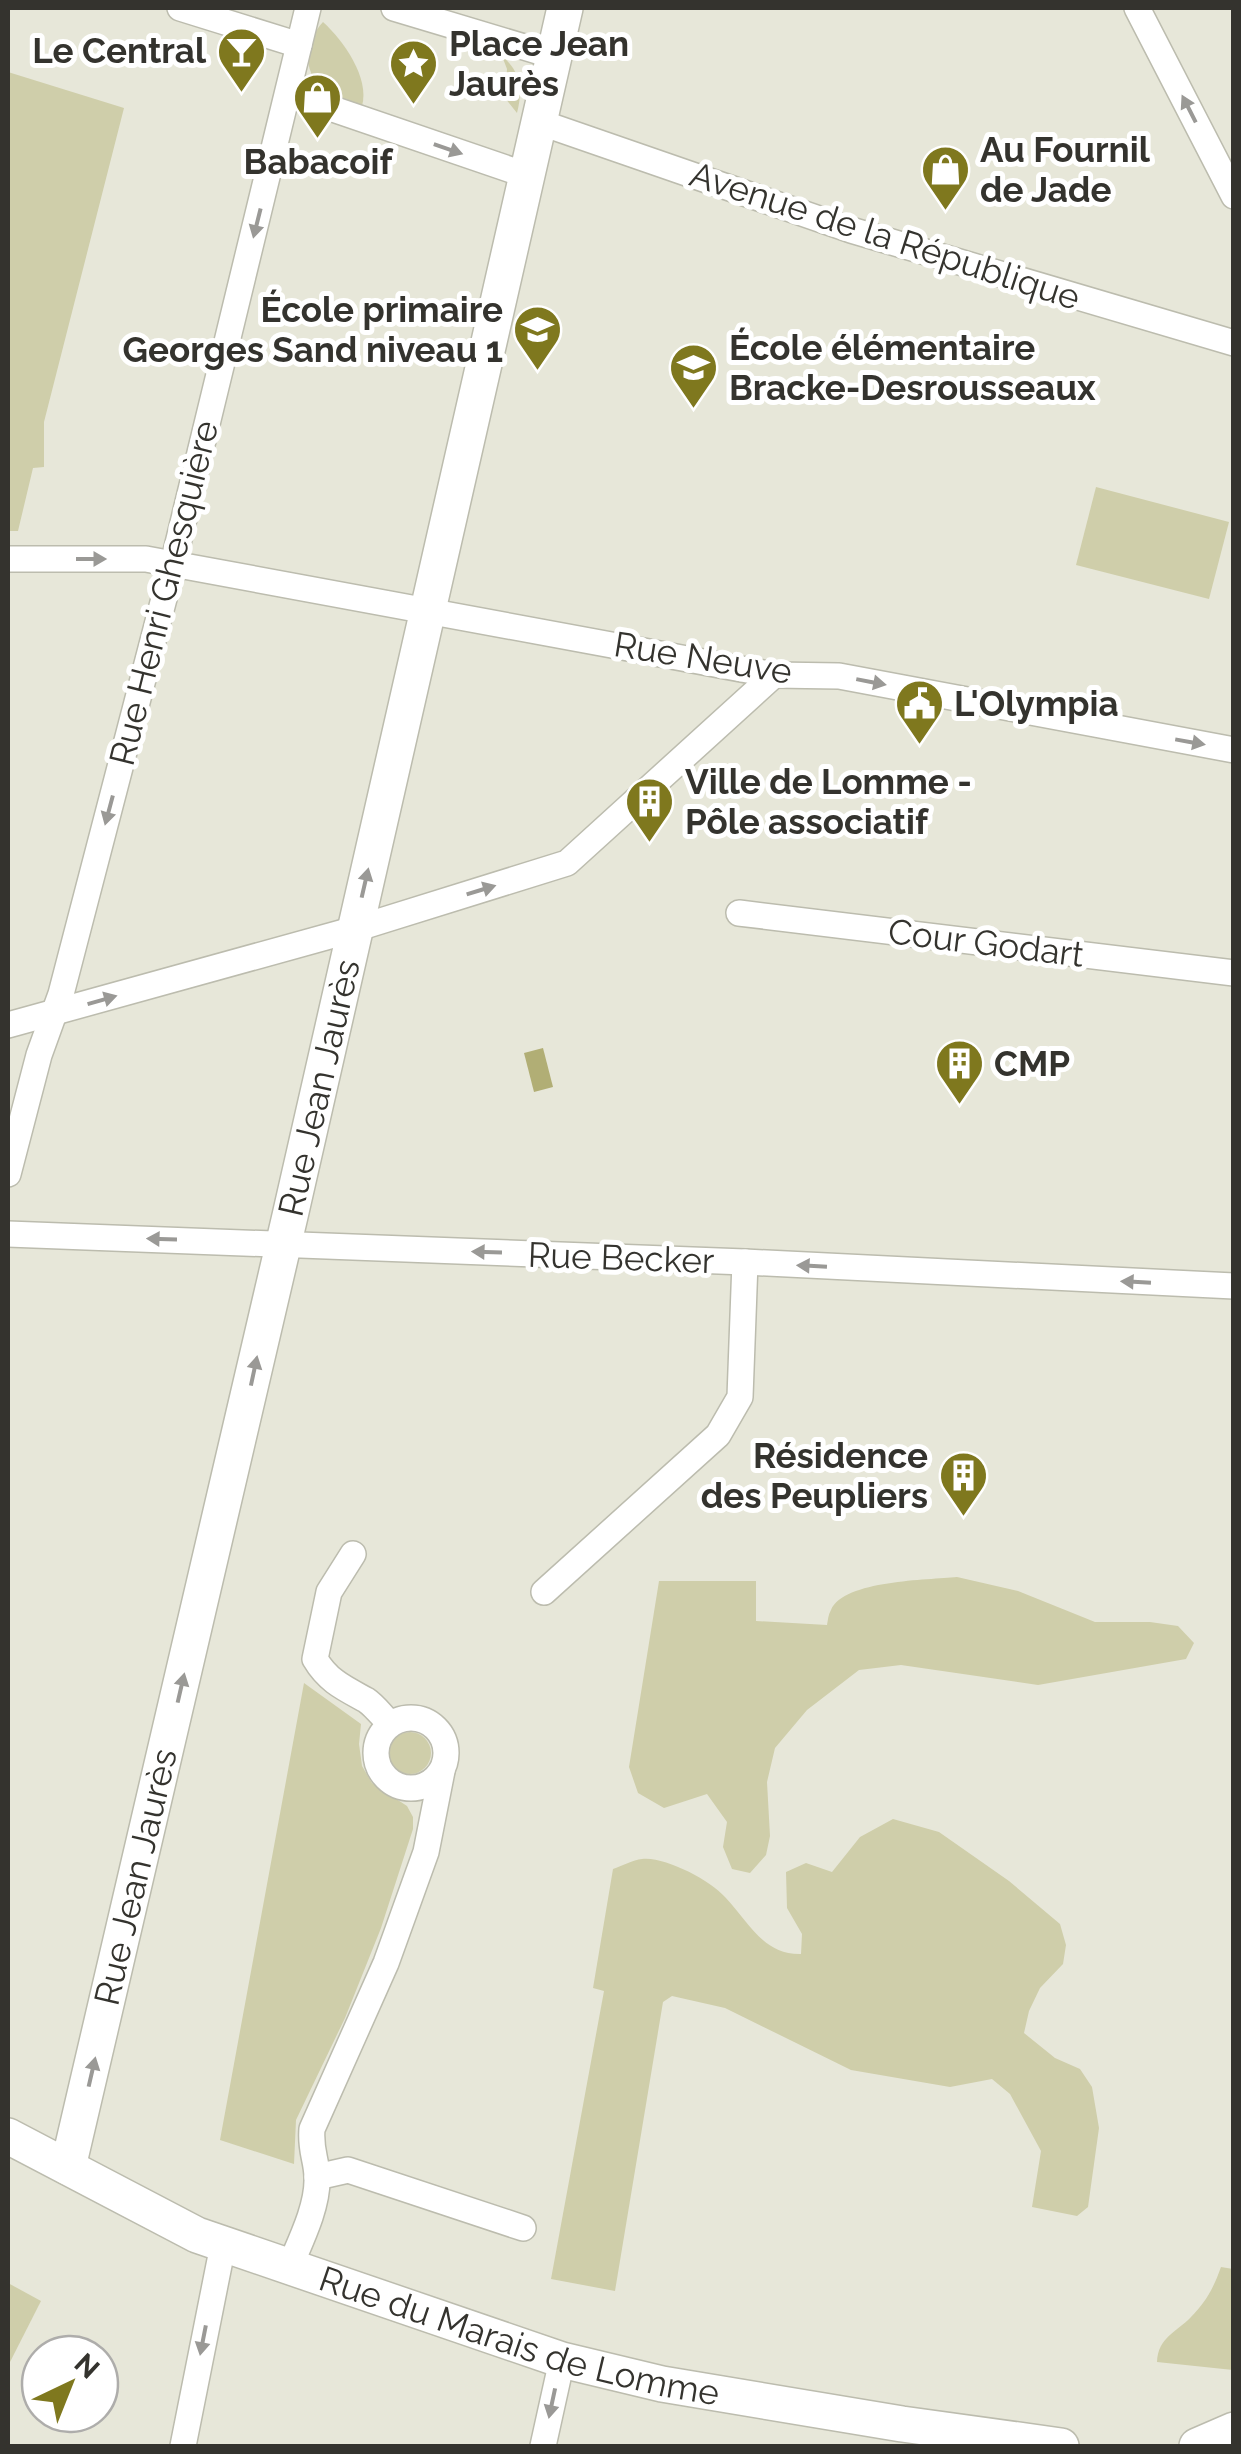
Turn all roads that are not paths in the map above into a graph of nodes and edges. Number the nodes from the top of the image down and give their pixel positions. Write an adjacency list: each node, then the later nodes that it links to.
1 (180, 8): 6 (street)
2 (308, 8): 6 (street, Rue Henri Ghesquière)
3 (394, 8): 7 (street)
4 (566, 8): 7 (street, Rue Jean Jaurès)
5 (1137, 8): 11 (street, one-way to 5)
6 (300, 45): 8 (street, Rue Henri Ghesquière)
7 (554, 56): 9 (street, Rue Jean Jaurès)
8 (289, 94): 10 (street, one-way to 10); 14 (street, Rue Henri Ghesquière, one-way to 14)
9 (539, 122): 10 (street, Rue Jean Jaurès); 12 (street, Avenue de la République)
10 (526, 175): 15 (street, Rue Jean Jaurès)
11 (1234, 196)
12 (1234, 343)
13 (8, 559): 14 (street, Rue Neuve, one-way to 14)
14 (174, 564): 15 (street, Rue Neuve); 21 (street, Rue Henri Ghesquière, one-way to 21)
15 (428, 609): 16 (street, Rue Neuve); 19 (street, Rue Jean Jaurès, one-way to 15)
16 (774, 674): 17 (street, Rue Neuve, one-way to 17); 19 (street, one-way to 16)
17 (1234, 750)
18 (740, 914): 20 (street, Cour Godart)
19 (354, 929): 21 (street, one-way to 19); 25 (street, Rue Jean Jaurès)
20 (1234, 973)
21 (56, 1013): 22 (street); 23 (street, Rue Henri Ghesquière)
22 (8, 1025)
23 (8, 1174)
24 (8, 1234): 25 (street, Rue Becker, one-way to 24)
25 (284, 1244): 26 (street, Rue Becker, one-way to 25); 33 (street, Rue Jean Jaurès, one-way to 25)
26 (745, 1262): 27 (street, Rue Becker, one-way to 26); 29 (street)
27 (1234, 1286)
28 (353, 1554): 30 (street)
29 (544, 1592)
30 (390, 1724): 31 (street); 31 (street)
31 (442, 1770): 34 (street)
32 (8, 2136): 33 (street, Rue du Marais de Lomme)
33 (68, 2167): 36 (street, Rue du Marais de Lomme)
34 (318, 2177): 35 (street); 37 (street)
35 (523, 2228)
36 (223, 2244): 37 (street, Rue du Marais de Lomme); 41 (street, one-way to 41)
37 (290, 2266): 38 (street, Rue du Marais de Lomme)
38 (562, 2360): 40 (street, Rue du Marais de Lomme); 42 (street, one-way to 42)
39 (1234, 2430): 44 (street)
40 (900, 2436): 43 (street, Rue du Marais de Lomme)
41 (182, 2446)
42 (542, 2446)
43 (1061, 2446)
44 (1197, 2446)

